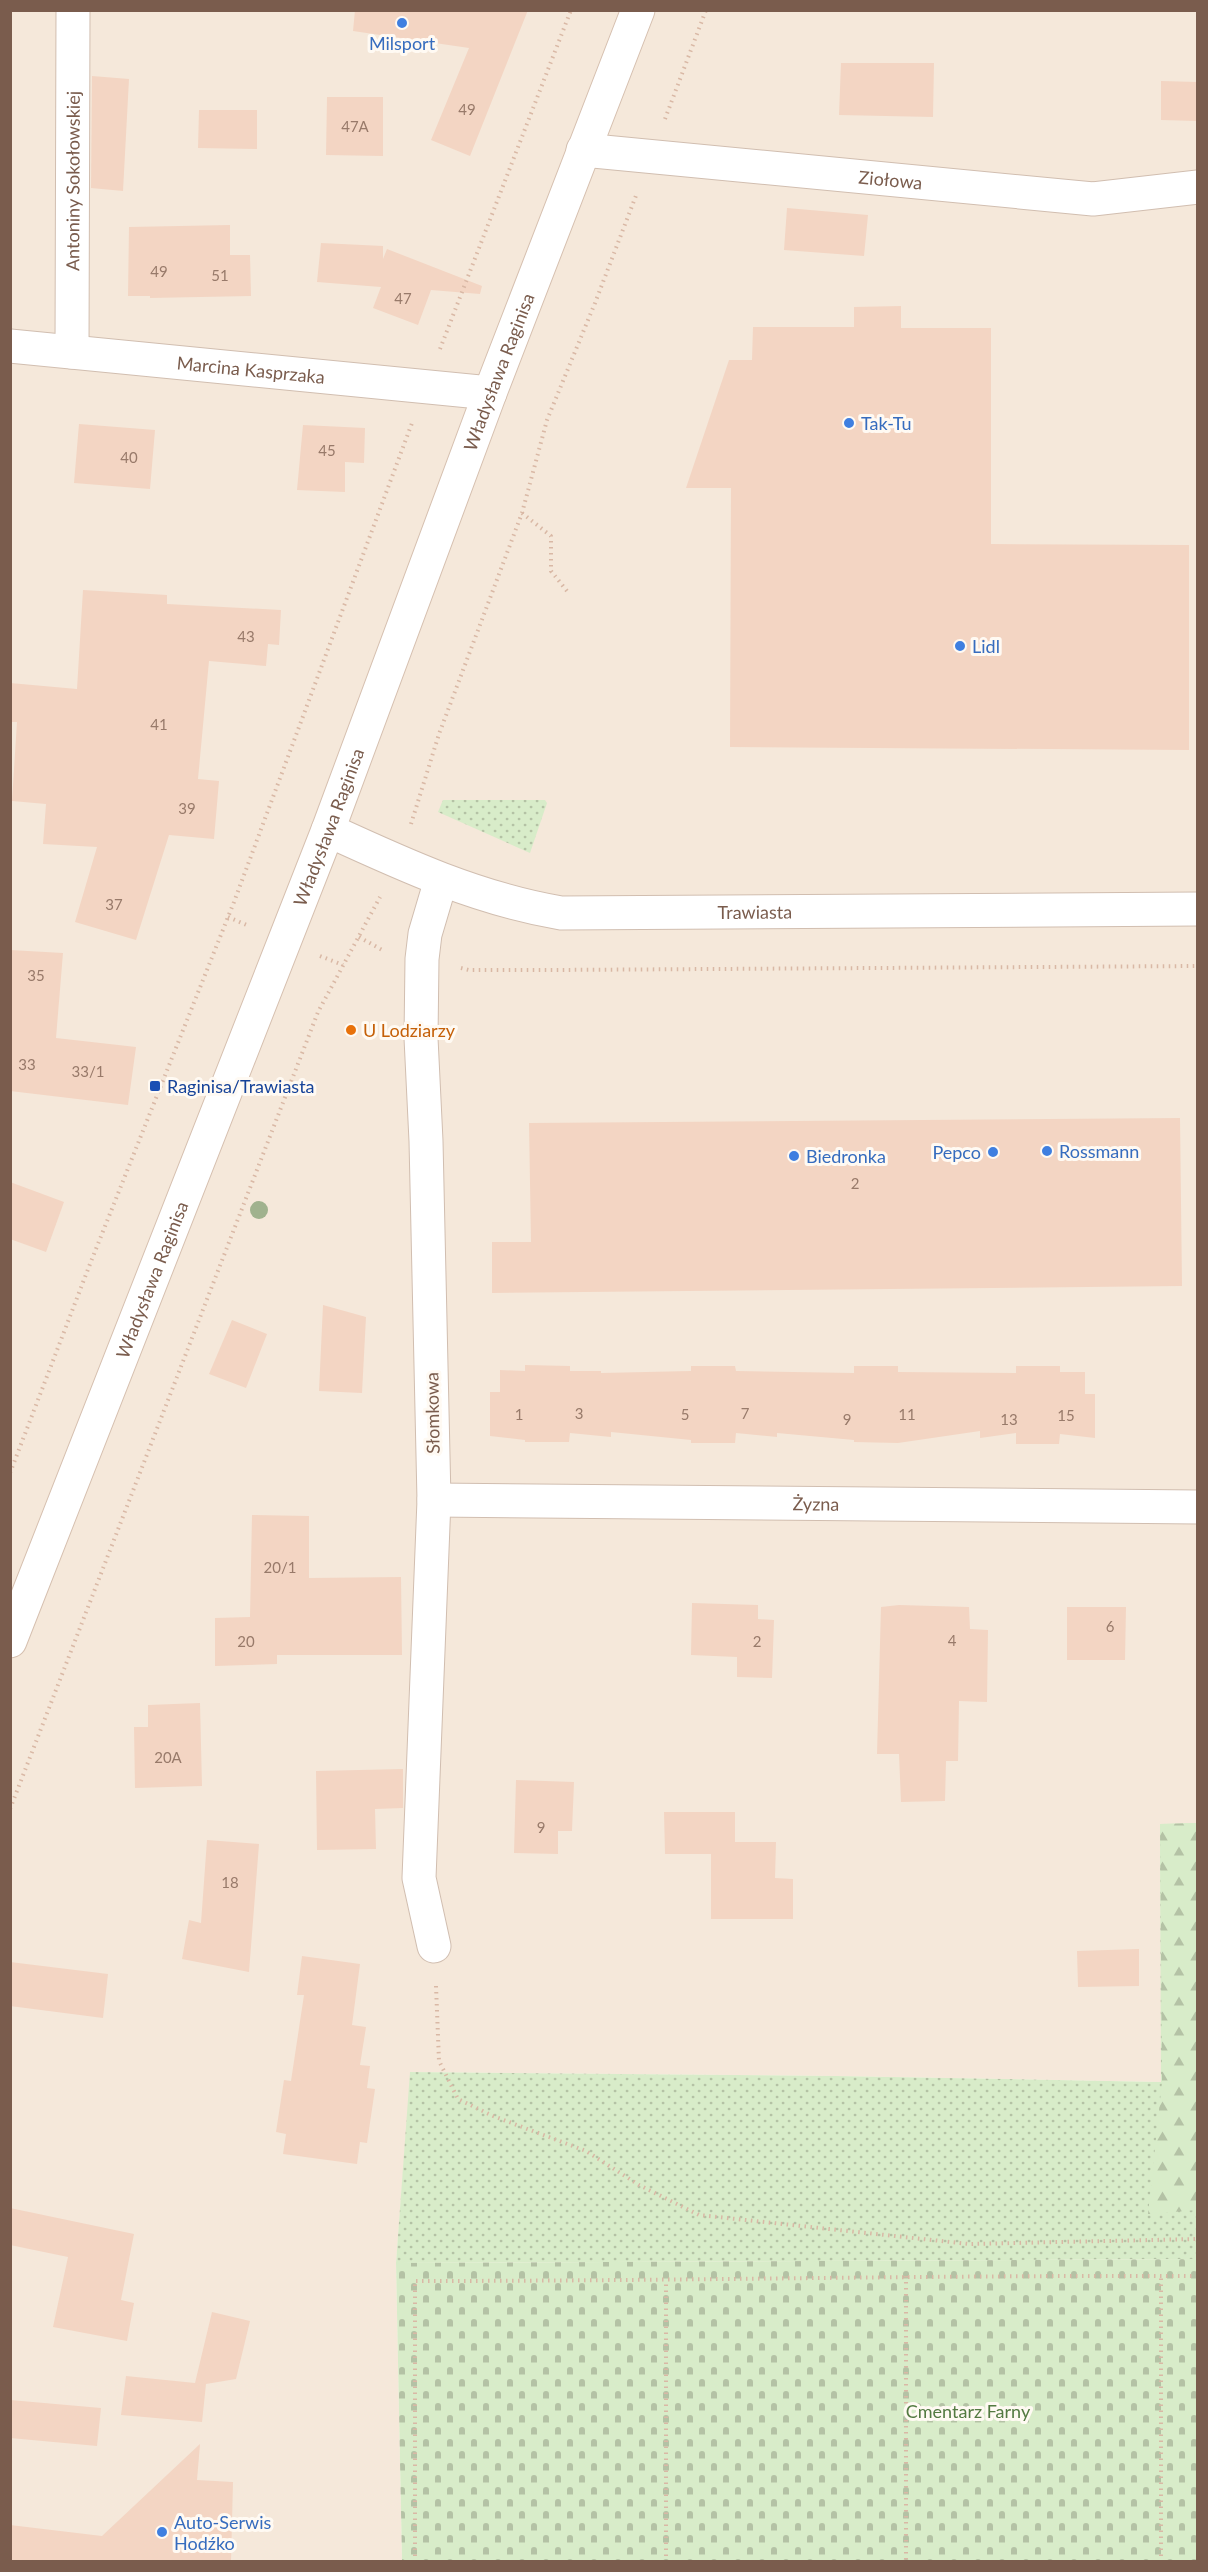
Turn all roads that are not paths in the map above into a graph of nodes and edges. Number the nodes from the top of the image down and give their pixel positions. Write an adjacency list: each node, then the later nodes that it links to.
1 (73, 10): 6 (street, Antoniny Sokołowskiej)
2 (638, 10): 3 (street, Władysława Raginisa)
3 (584, 150): 4 (street, Ziołowa); 7 (street, Władysława Raginisa)
4 (1197, 187)
5 (10, 346): 6 (street, Marcina Kasprzaka)
6 (72, 352): 7 (street, Marcina Kasprzaka)
7 (490, 393): 8 (street, Władysława Raginisa)
8 (328, 830): 9 (street, Trawiasta); 13 (street, Władysława Raginisa)
9 (441, 880): 10 (street, Trawiasta); 11 (street, Słomkowa)
10 (1197, 909)
11 (434, 1500): 12 (street, Żyzna); 14 (street, Słomkowa)
12 (1197, 1507)
13 (10, 1641)
14 (434, 1946)

